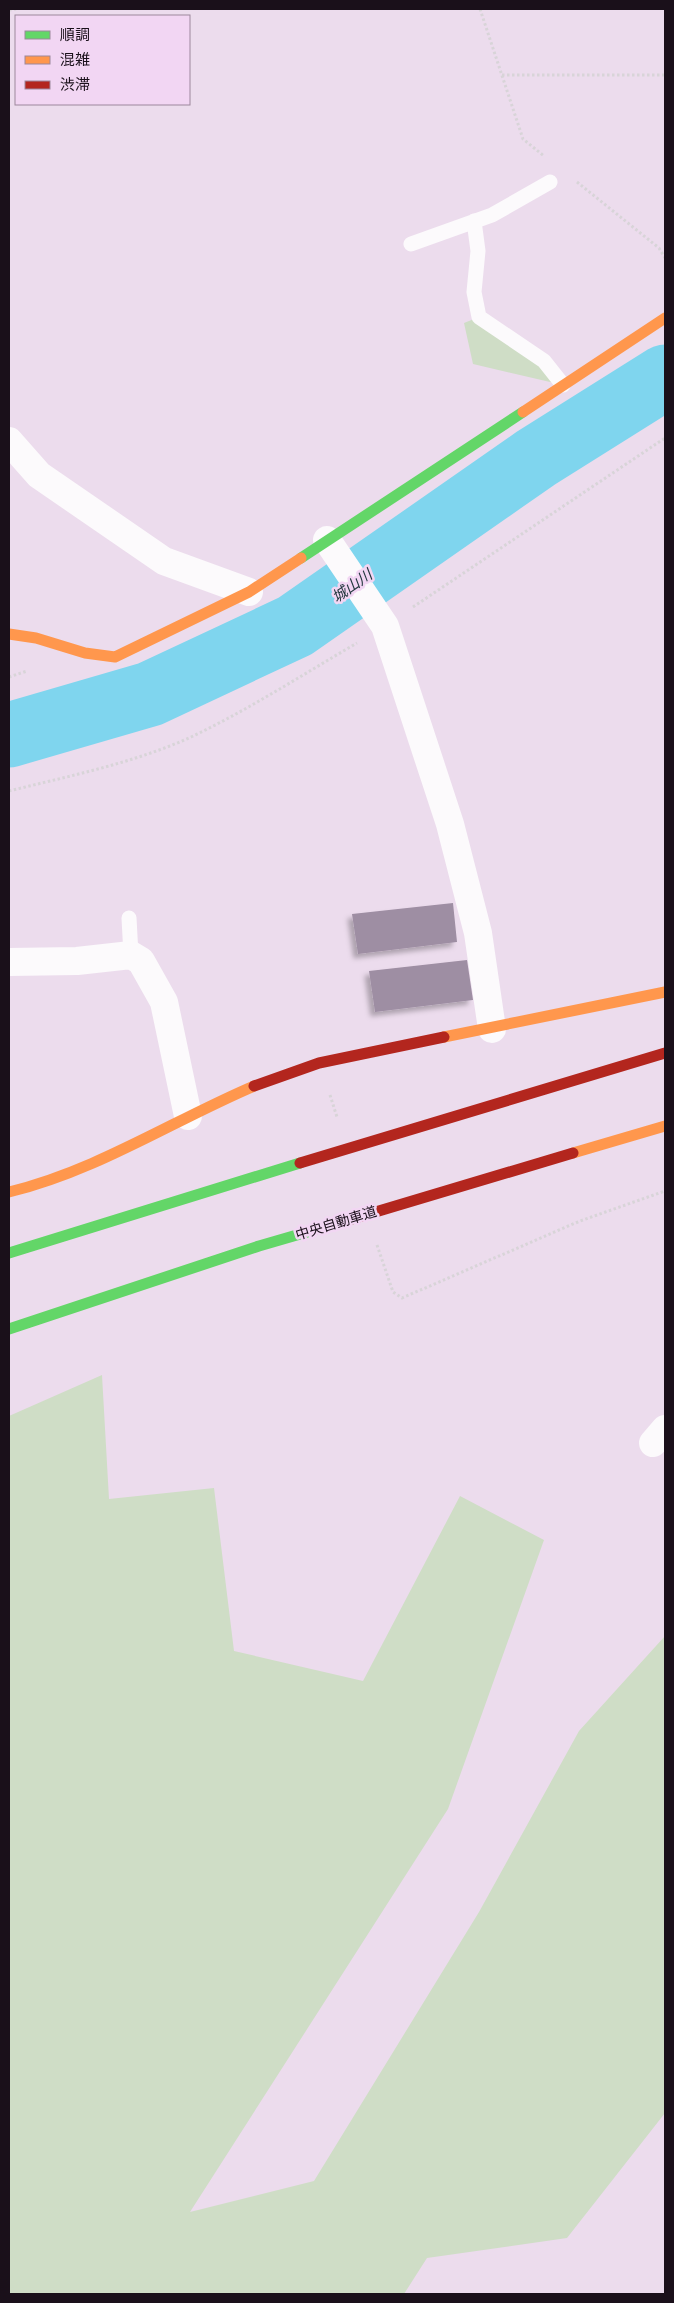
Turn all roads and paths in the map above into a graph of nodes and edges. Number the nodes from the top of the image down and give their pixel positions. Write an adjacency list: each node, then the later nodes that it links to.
1 (16, 9): 3 (path)
2 (480, 9): 4 (path)
3 (9, 10)
4 (502, 75): 5 (path); 6 (path)
5 (665, 75)
6 (546, 157)
7 (576, 181): 11 (path)
8 (550, 182): 9 (lane)
9 (474, 221): 10 (lane); 13 (lane)
10 (411, 244)
11 (665, 258)
12 (665, 318): 13 (main road)
13 (563, 385): 16 (main road)
14 (665, 438): 18 (path)
15 (9, 441): 17 (street)
16 (331, 545): 17 (main road); 18 (street)
17 (249, 592): 19 (main road)
18 (382, 623): 20 (path); 25 (street)
19 (9, 634)
20 (9, 791)
21 (129, 918): 22 (lane)
22 (130, 955): 23 (street); 27 (street)
23 (9, 962)
24 (665, 992): 25 (main road)
25 (492, 1029): 27 (main road)
26 (665, 1053): 31 (main road)
27 (188, 1116): 30 (main road)
28 (665, 1126): 33 (main road, 中央自動車道)
29 (665, 1191): 32 (path)
30 (9, 1192)
31 (9, 1253)
32 (387, 1277)
33 (9, 1329)

